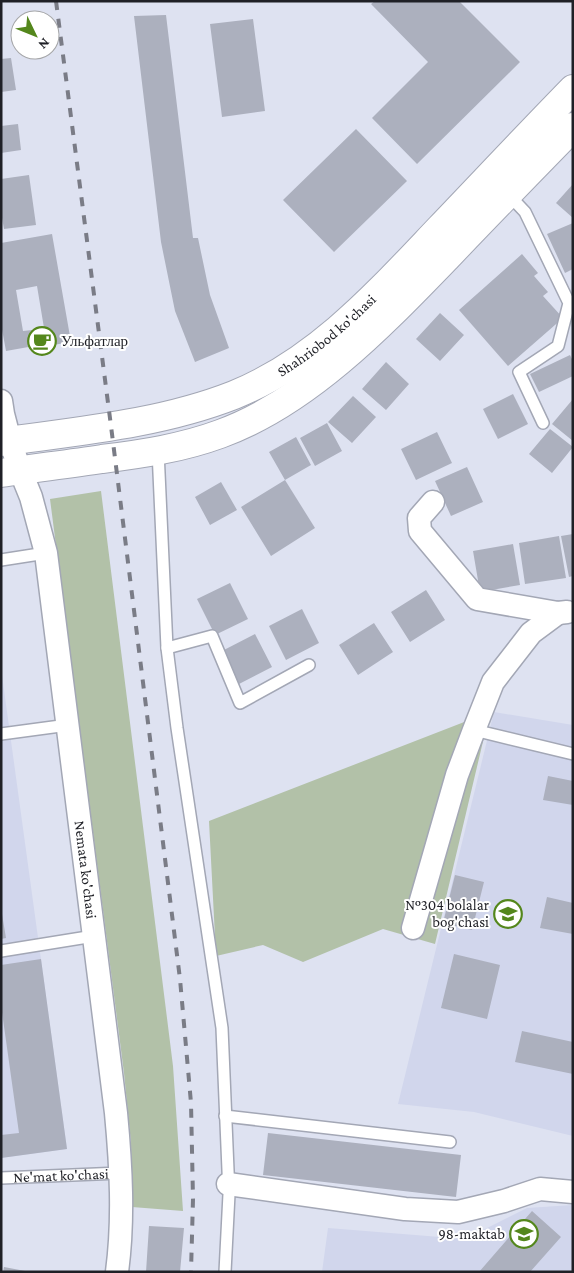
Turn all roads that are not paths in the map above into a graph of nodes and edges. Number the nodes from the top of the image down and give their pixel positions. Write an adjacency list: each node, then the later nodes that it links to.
1 (573, 89): 6 (main road, Shahriobod ko'chasi)
2 (573, 126): 3 (main road, Shahriobod ko'chasi)
3 (508, 194): 5 (lane); 7 (main road, Shahriobod ko'chasi)
4 (1, 401): 6 (street)
5 (543, 423)
6 (6, 441): 8 (street)
7 (158, 451): 8 (main road, Shahriobod ko'chasi); 13 (lane)
8 (10, 472): 10 (street, Nemata ko'chasi)
9 (433, 502): 12 (street)
10 (46, 553): 11 (lane); 15 (street, Nemata ko'chasi)
11 (1, 560)
12 (566, 612): 16 (street)
13 (167, 648): 14 (lane); 22 (lane)
14 (309, 665)
15 (68, 725): 17 (lane); 20 (street, Nemata ko'chasi)
16 (474, 730): 18 (lane); 19 (street)
17 (1, 734)
18 (573, 754)
19 (412, 928)
20 (94, 936): 21 (lane); 24 (street, Nemata ko'chasi)
21 (1, 951)
22 (225, 1116): 23 (lane); 26 (lane)
23 (450, 1142)
24 (120, 1173): 25 (lane, Ne'mat ko'chasi); 28 (street, Nemata ko'chasi)
25 (1, 1178)
26 (228, 1184): 27 (street); 29 (lane)
27 (573, 1192)
28 (117, 1272)
29 (225, 1272)

